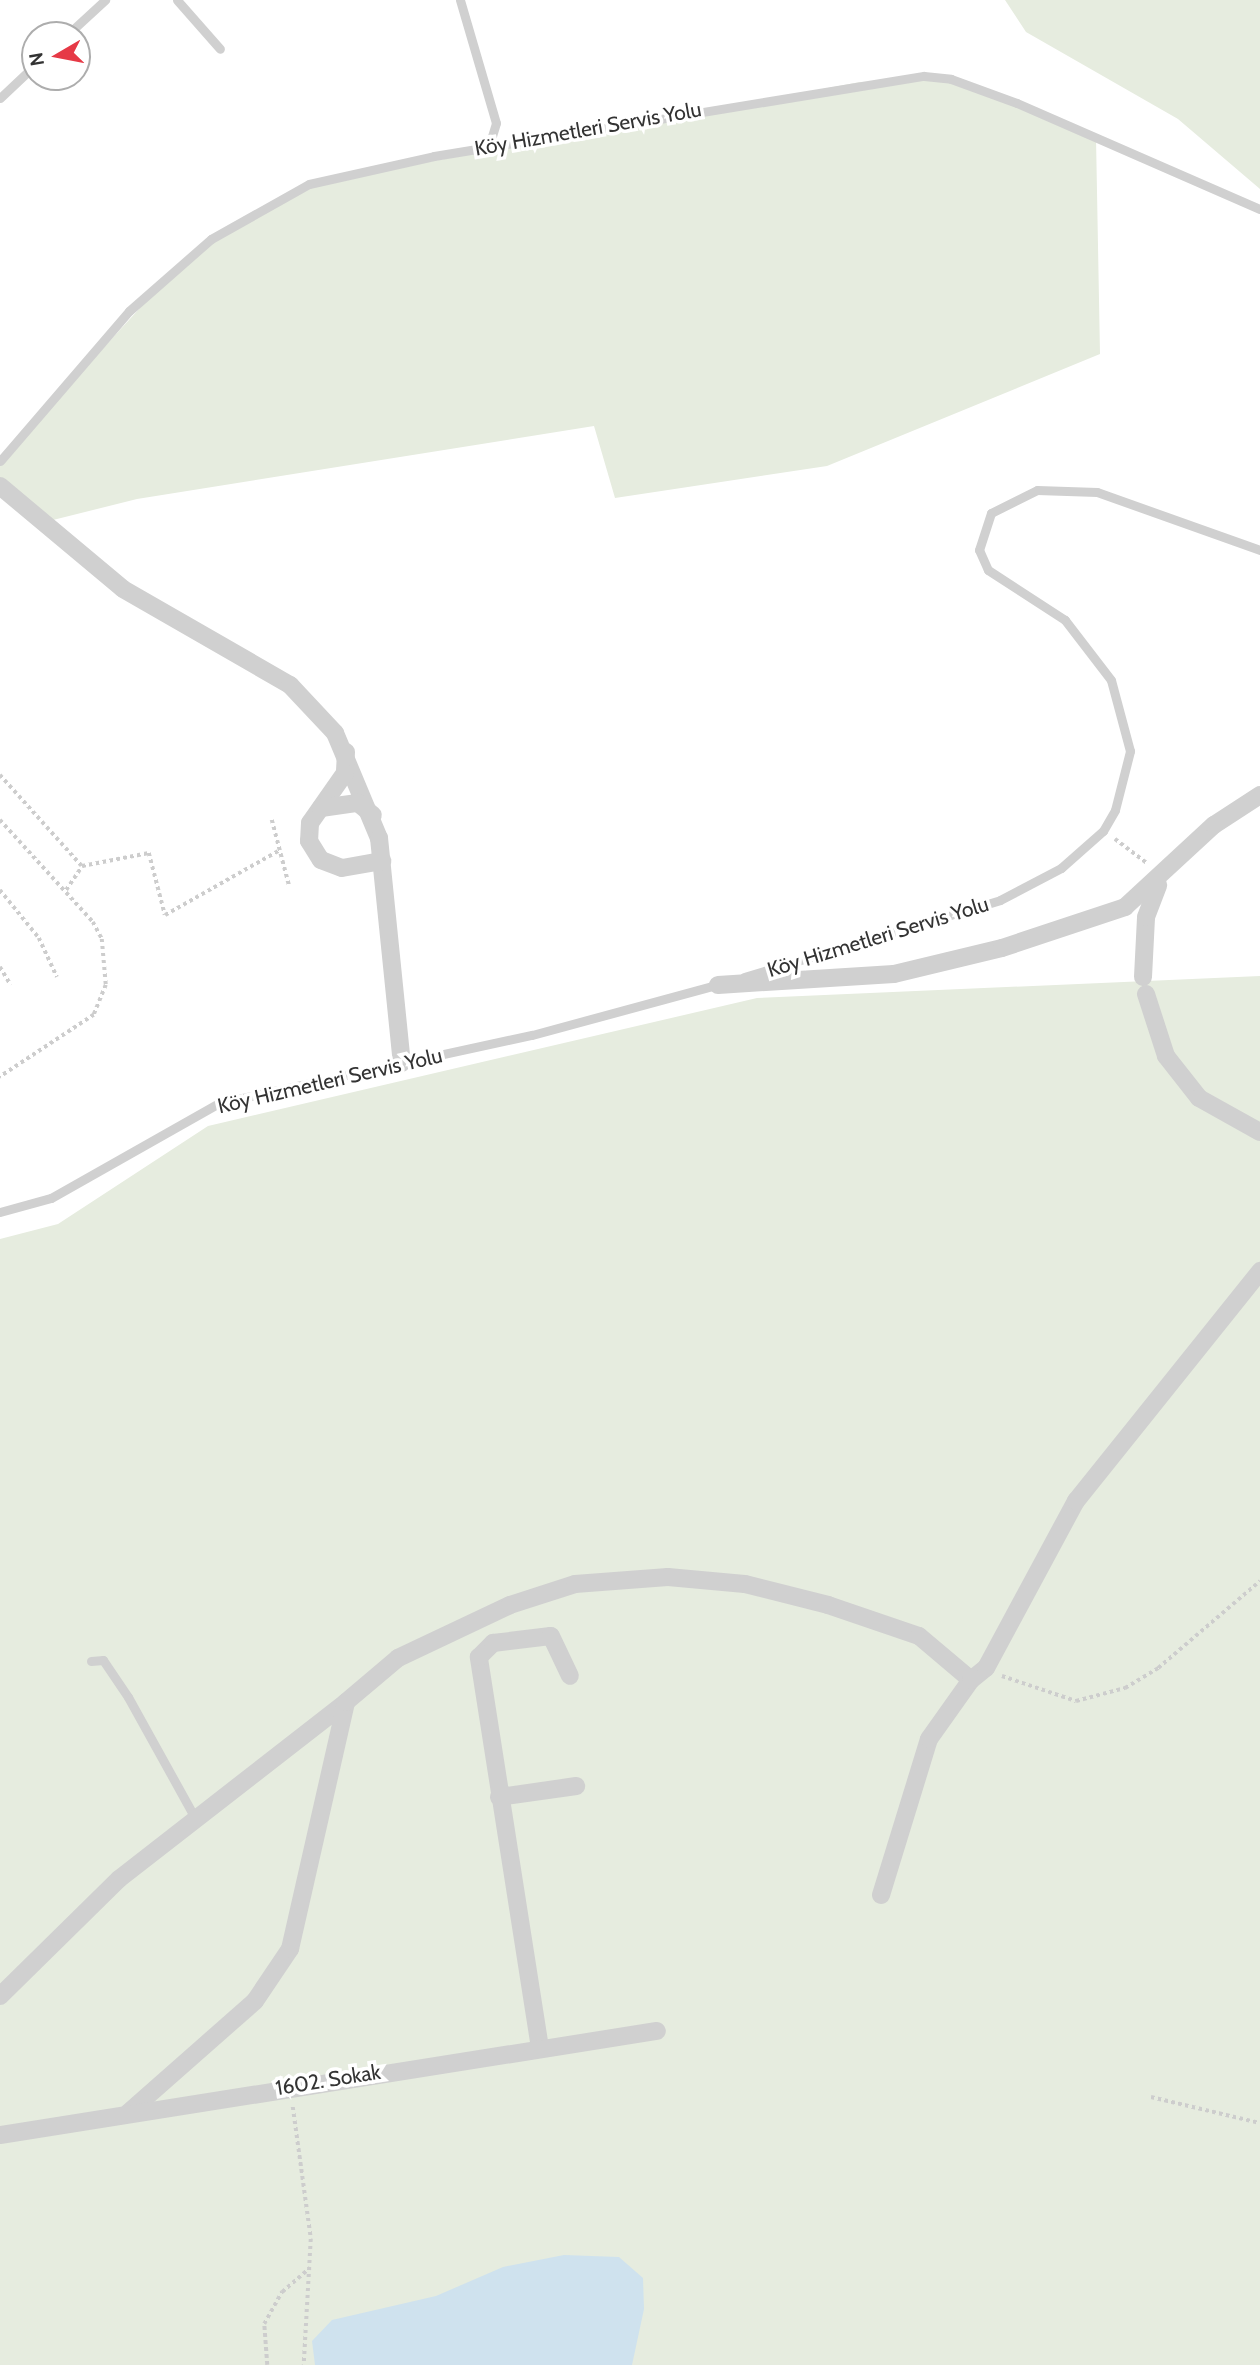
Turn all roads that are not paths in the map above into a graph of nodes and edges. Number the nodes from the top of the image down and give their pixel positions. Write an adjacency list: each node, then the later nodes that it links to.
1 (105, 0): 4 (lane)
2 (177, 0): 5 (lane)
3 (460, 0): 8 (lane)
4 (82, 21)
5 (220, 49)
6 (21, 78): 7 (lane)
7 (0, 98)
8 (489, 146): 9 (lane, Köy Hizmetleri Servis Yolu); 10 (lane, Köy Hizmetleri Servis Yolu)
9 (1260, 209)
10 (0, 461)
11 (0, 486): 13 (street)
12 (1260, 550): 19 (lane, Köy Hizmetleri Servis Yolu)
13 (346, 752): 15 (street); 16 (street)
14 (1260, 795): 18 (street)
15 (318, 810): 16 (street); 17 (street)
16 (373, 815): 17 (street)
17 (382, 862): 20 (street)
18 (1161, 878): 19 (street); 21 (street)
19 (718, 985): 20 (lane, Köy Hizmetleri Servis Yolu)
20 (402, 1063): 22 (lane, Köy Hizmetleri Servis Yolu)
21 (1260, 1132)
22 (0, 1212)
23 (1260, 1271): 26 (street)
24 (91, 1661): 30 (lane)
25 (570, 1676): 29 (street)
26 (971, 1681): 27 (street); 31 (street)
27 (346, 1702): 30 (street); 35 (street)
28 (576, 1786): 29 (street)
29 (499, 1797): 34 (street)
30 (195, 1818): 32 (street)
31 (881, 1895)
32 (0, 1996)
33 (657, 2031): 34 (street, 1602. Sokak)
34 (540, 2048): 35 (street, 1602. Sokak)
35 (128, 2113): 36 (street, 1602. Sokak)
36 (0, 2135)

